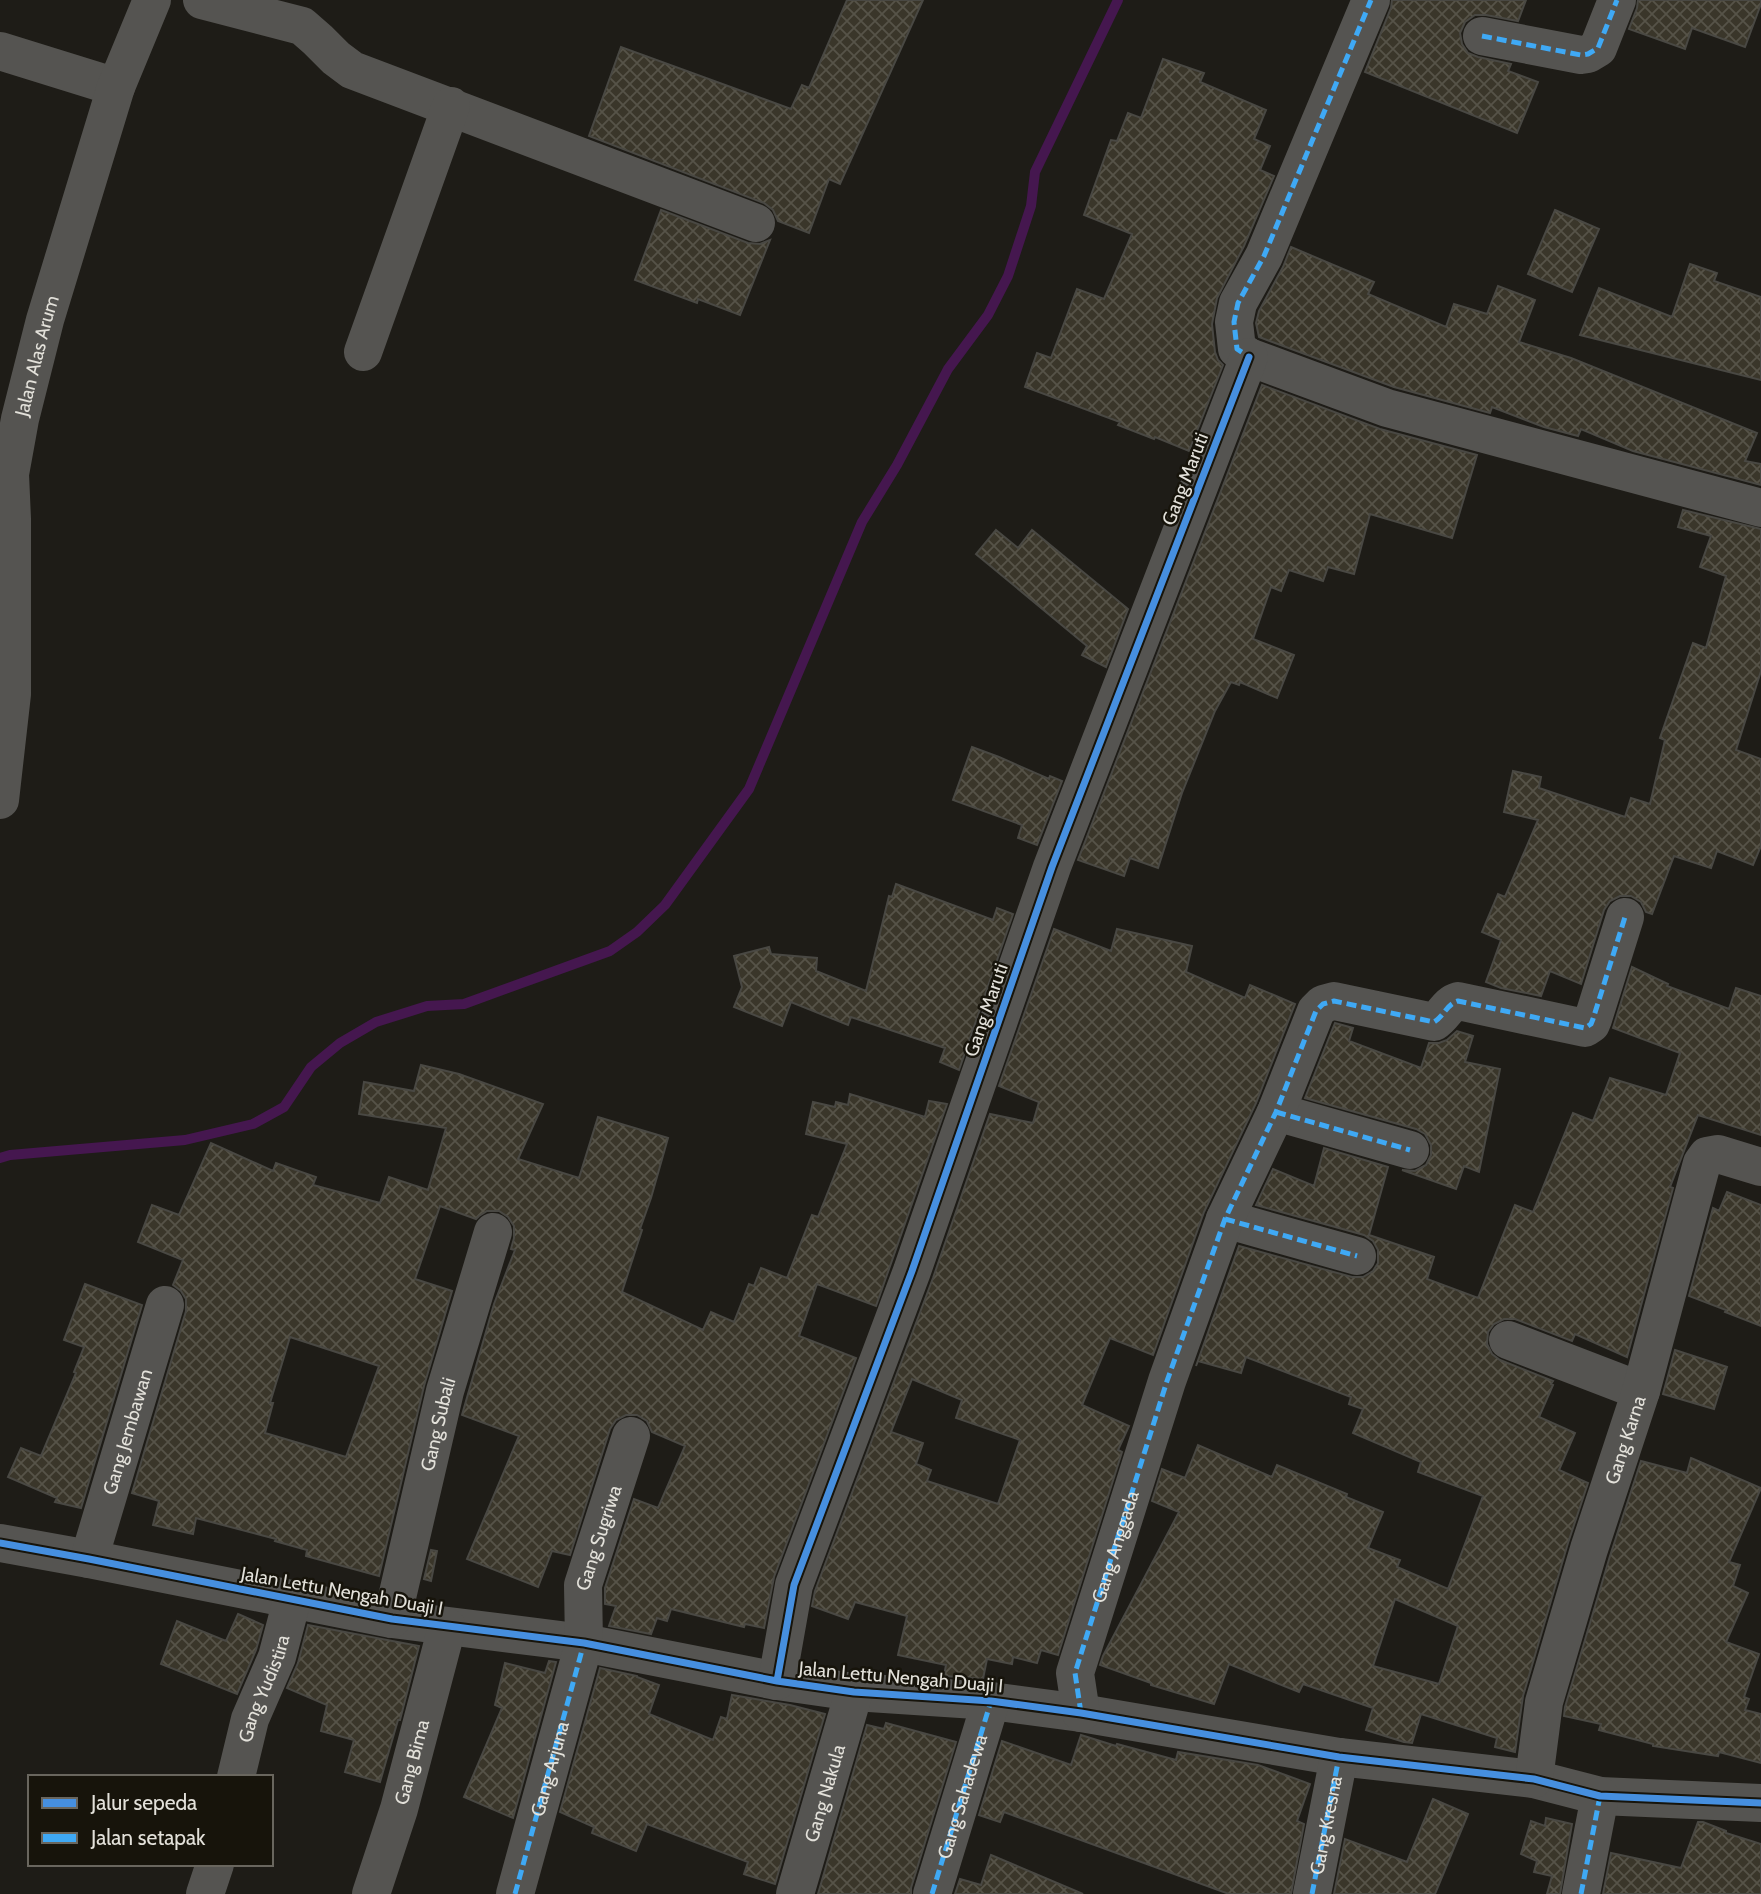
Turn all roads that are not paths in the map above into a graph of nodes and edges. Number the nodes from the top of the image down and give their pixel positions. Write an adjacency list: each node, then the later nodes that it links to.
1 (152, 0): 7 (street, Jalan Alas Arum)
2 (202, 0): 8 (street)
3 (1371, 0): 11 (street)
4 (1617, 0): 5 (street)
5 (1482, 36)
6 (0, 51): 7 (street)
7 (116, 87): 13 (street, Jalan Alas Arum)
8 (451, 106): 9 (street); 10 (street)
9 (756, 223)
10 (363, 352)
11 (1249, 357): 12 (street); 31 (street, Gang Maruti)
12 (1761, 508)
13 (0, 800)
14 (1625, 917): 15 (street, Gang Anggada)
15 (1276, 1112): 16 (street); 18 (street, Gang Anggada)
16 (1410, 1150)
17 (1761, 1167): 23 (street, Gang Karna)
18 (1224, 1219): 20 (street); 34 (street, Gang Anggada)
19 (493, 1232): 28 (street, Gang Subali)
20 (1357, 1256)
21 (165, 1305): 26 (street, Gang Jembawan)
22 (1508, 1340): 23 (street)
23 (1641, 1391): 37 (street, Gang Karna)
24 (631, 1436): 30 (street, Gang Sugriwa)
25 (0, 1543): 26 (street, Jalan Lettu Nengah Duaji I)
26 (89, 1559): 27 (street, Jalan Lettu Nengah Duaji I)
27 (292, 1600): 28 (street, Jalan Lettu Nengah Duaji I); 36 (street, Gang Yudistira)
28 (392, 1619): 29 (street, Jalan Lettu Nengah Duaji I)
29 (447, 1627): 30 (street, Jalan Lettu Nengah Duaji I); 42 (street, Gang Bima)
30 (584, 1643): 31 (street, Jalan Lettu Nengah Duaji I); 43 (street, Gang Arjuna)
31 (777, 1681): 32 (street, Jalan Lettu Nengah Duaji I)
32 (854, 1692): 33 (street, Jalan Lettu Nengah Duaji I); 44 (street, Gang Nakula)
33 (991, 1701): 34 (street, Jalan Lettu Nengah Duaji I); 45 (street, Gang Sahadewa)
34 (1080, 1713): 35 (street, Jalan Lettu Nengah Duaji I)
35 (1339, 1757): 37 (street, Jalan Lettu Nengah Duaji I); 46 (street, Gang Kresna)
36 (236, 1775)
37 (1534, 1779): 38 (street, Jalan Lettu Nengah Duaji I)
38 (1600, 1796): 39 (street, Jalan Lettu Nengah Duaji I); 47 (street)
39 (1761, 1802)
40 (214, 1866): 41 (street)
41 (205, 1894)
42 (371, 1894)
43 (515, 1894)
44 (795, 1894)
45 (932, 1894)
46 (1312, 1894)
47 (1581, 1894)

